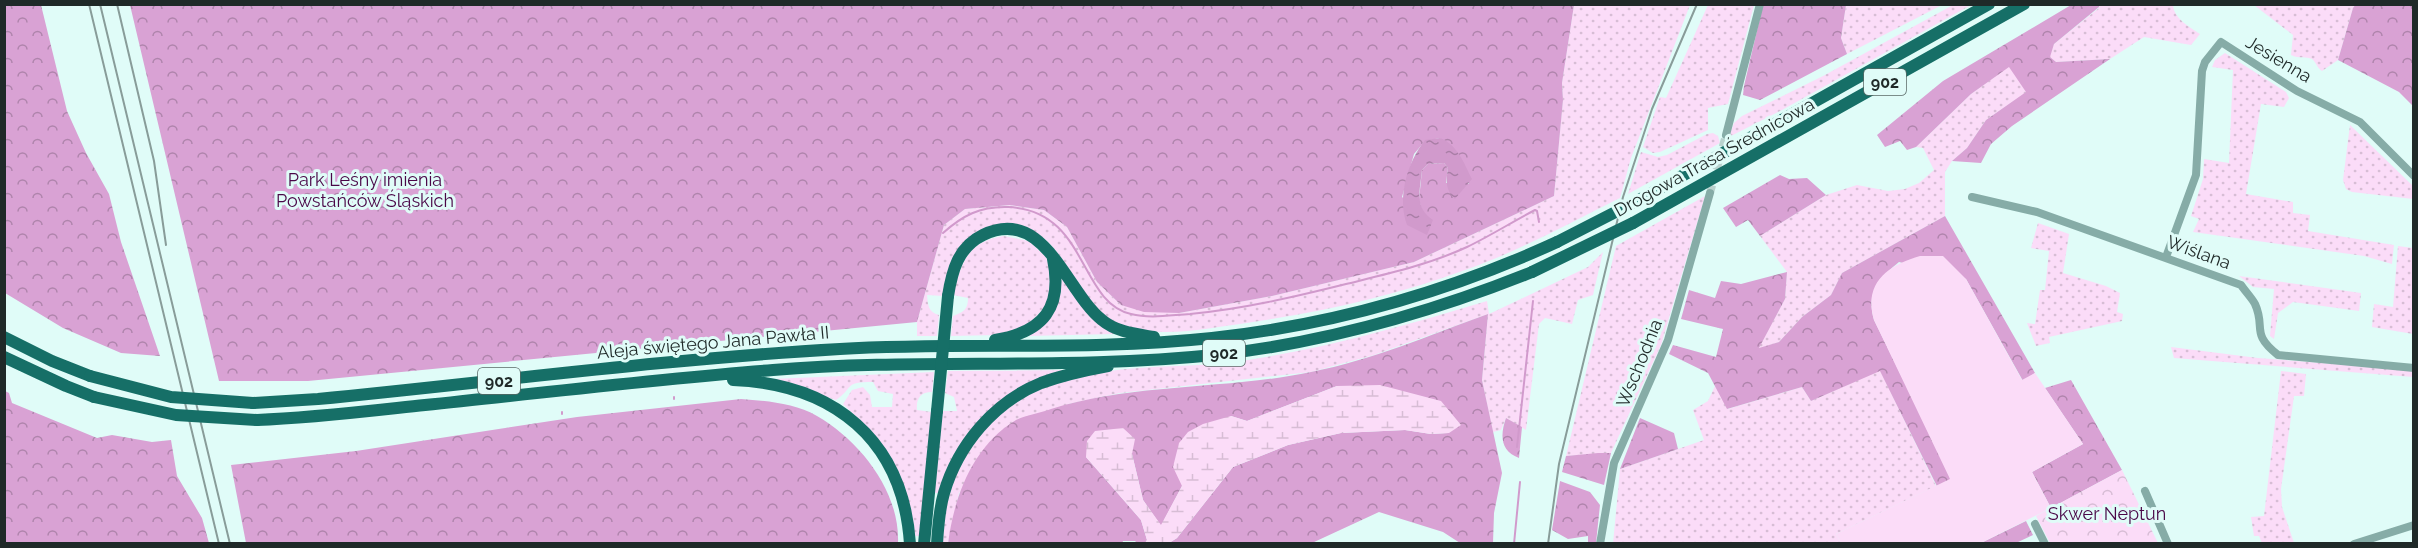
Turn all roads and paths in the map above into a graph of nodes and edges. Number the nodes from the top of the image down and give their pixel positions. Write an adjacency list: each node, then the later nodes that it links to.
1 (1760, 4): 4 (street)
2 (1989, 4): 10 (main road, Drogowa Trasa Średnicowa / 902, bridge)
3 (2024, 4): 11 (main road, Drogowa Trasa Średnicowa / 902, bridge)
4 (1726, 135)
5 (2414, 176): 8 (street, Jesienna)
6 (1710, 193): 25 (street, Wschodnia)
7 (1972, 196): 8 (street, Wiślana)
8 (2166, 257): 17 (street, Wiślana)
9 (1053, 258): 13 (main road); 14 (main road); 23 (main road, bridge)
10 (1433, 291): 13 (main road, Aleja świętego Jana Pawła II / 902)
11 (1410, 315): 16 (main road, Aleja świętego Jana Pawła II / 902)
12 (4, 337): 14 (main road, Aleja świętego Jana Pawła II / 902, bridge)
13 (1176, 341): 14 (main road, Aleja świętego Jana Pawła II / 902)
14 (955, 346)
15 (4, 357): 18 (main road, Aleja świętego Jana Pawła II / 902, bridge)
16 (1136, 360): 18 (main road, Aleja świętego Jana Pawła II / 902); 24 (main road)
17 (2414, 368)
18 (689, 378): 22 (main road)
19 (2145, 491): 27 (street)
20 (2035, 524): 26 (street)
21 (2414, 525): 28 (street)
22 (910, 543)
23 (924, 543)
24 (936, 543)
25 (1600, 543)
26 (2045, 543)
27 (2168, 543)
28 (2354, 543)

